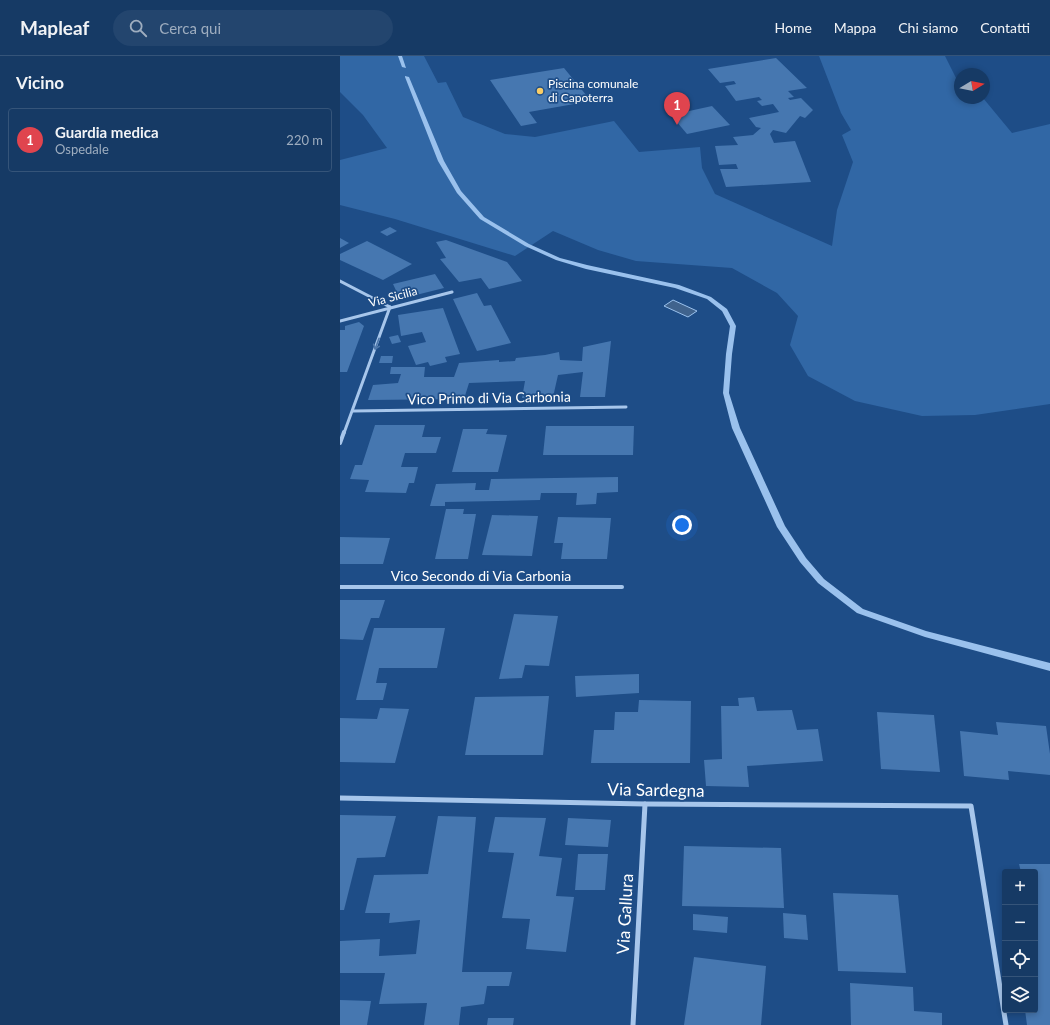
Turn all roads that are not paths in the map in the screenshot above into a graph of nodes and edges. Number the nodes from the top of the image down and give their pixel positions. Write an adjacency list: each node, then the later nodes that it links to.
1 (340, 281): 3 (street)
2 (452, 292): 3 (street, Via Sicilia)
3 (390, 307): 4 (street, Via Sicilia); 6 (street, one-way to 6)
4 (340, 321)
5 (626, 407): 6 (street, Vico Primo di Via Carbonia)
6 (353, 411): 7 (street)
7 (340, 443)
8 (340, 586): 9 (street, Vico Secondo di Via Carbonia)
9 (622, 587)
10 (340, 798): 11 (street, Via Sardegna)
11 (645, 804): 12 (street, Via Gallura); 13 (street, Via Sardegna)
12 (632, 1025)
13 (1006, 1025)

